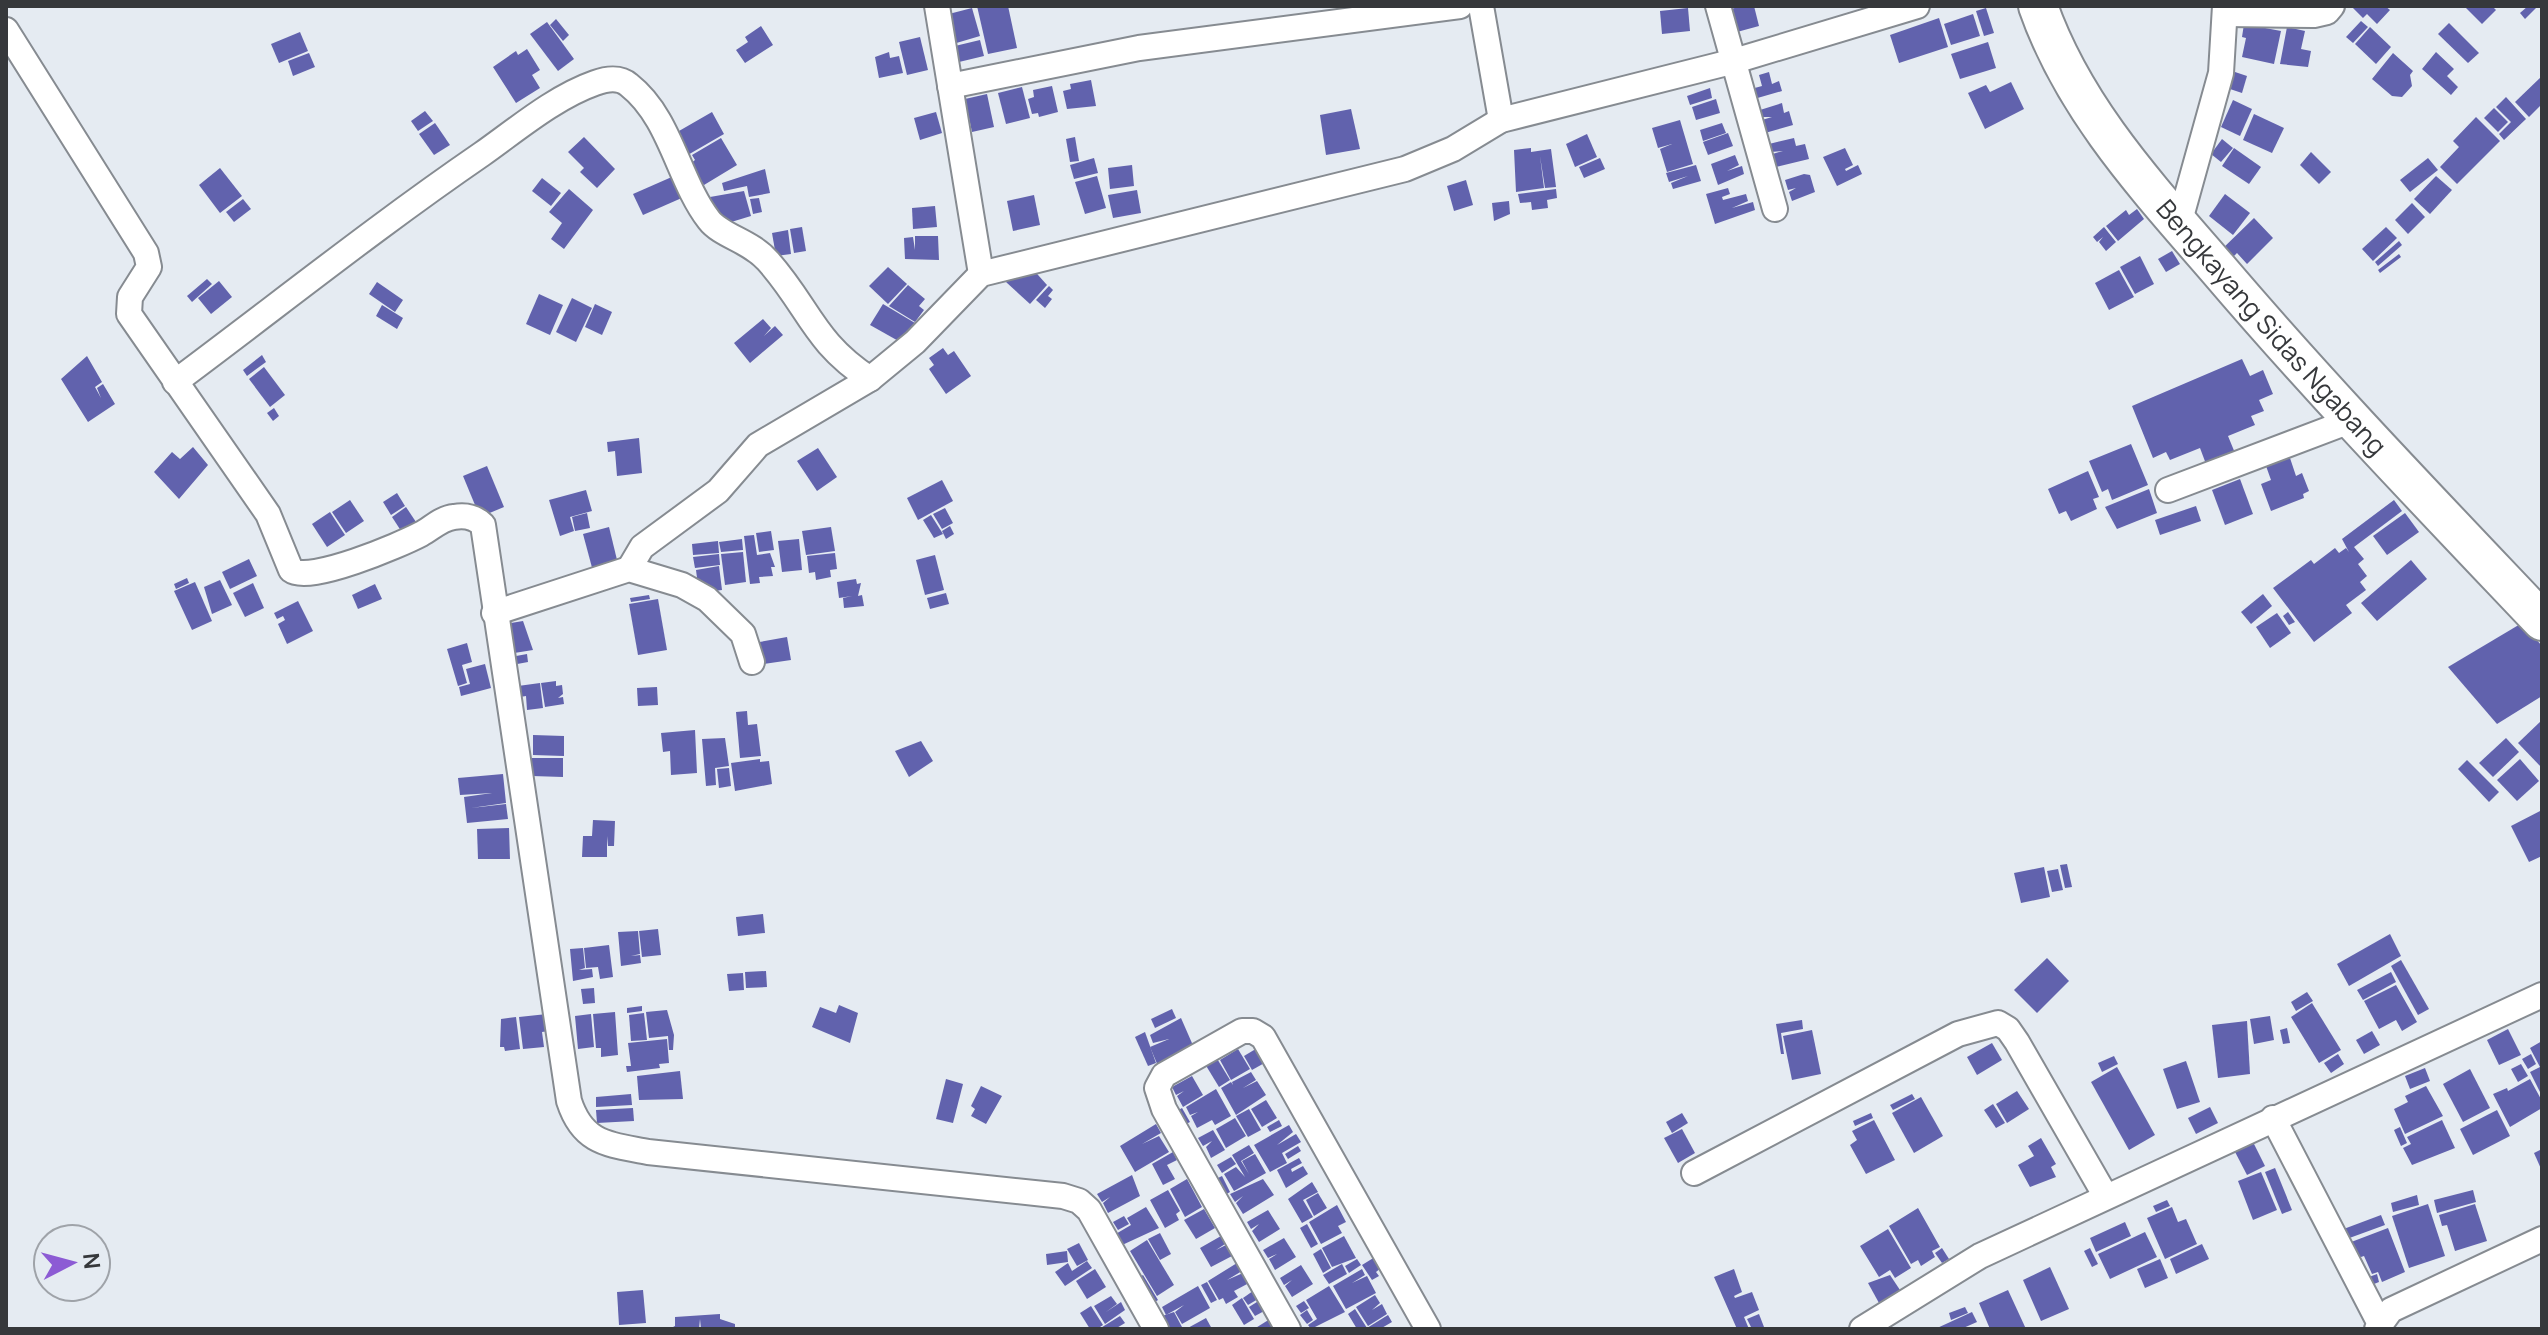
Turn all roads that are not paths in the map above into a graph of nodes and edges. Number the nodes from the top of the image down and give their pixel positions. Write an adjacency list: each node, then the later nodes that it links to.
1 (937, 6): 11 (street)
2 (1460, 6): 11 (street)
3 (1481, 6): 12 (street)
4 (1718, 6): 10 (street)
5 (1917, 6): 10 (street)
6 (2038, 6): 14 (highway, Bengkayang Sidas Ngabang)
7 (2332, 6): 8 (street)
8 (2225, 10): 14 (street)
9 (6, 30): 17 (street)
10 (1731, 62): 12 (street); 13 (street)
11 (950, 86): 15 (street)
12 (1501, 120): 15 (street)
13 (1775, 209)
14 (2179, 224): 18 (highway, Bengkayang Sidas Ngabang)
15 (981, 274): 16 (street)
16 (870, 379): 17 (street); 20 (street)
17 (175, 382): 21 (street)
18 (2350, 421): 19 (street); 22 (highway, Bengkayang Sidas Ngabang)
19 (2168, 490)
20 (629, 569): 21 (street); 23 (street)
21 (494, 613): 30 (street)
22 (2542, 621)
23 (752, 662)
24 (2542, 995): 25 (street)
25 (2273, 1118): 27 (street); 29 (street)
26 (1694, 1173): 27 (street)
27 (2105, 1195): 33 (street)
28 (2542, 1239): 29 (street)
29 (2377, 1327)
30 (1156, 1329)
31 (1288, 1329): 32 (street)
32 (1428, 1329)
33 (1862, 1329)

